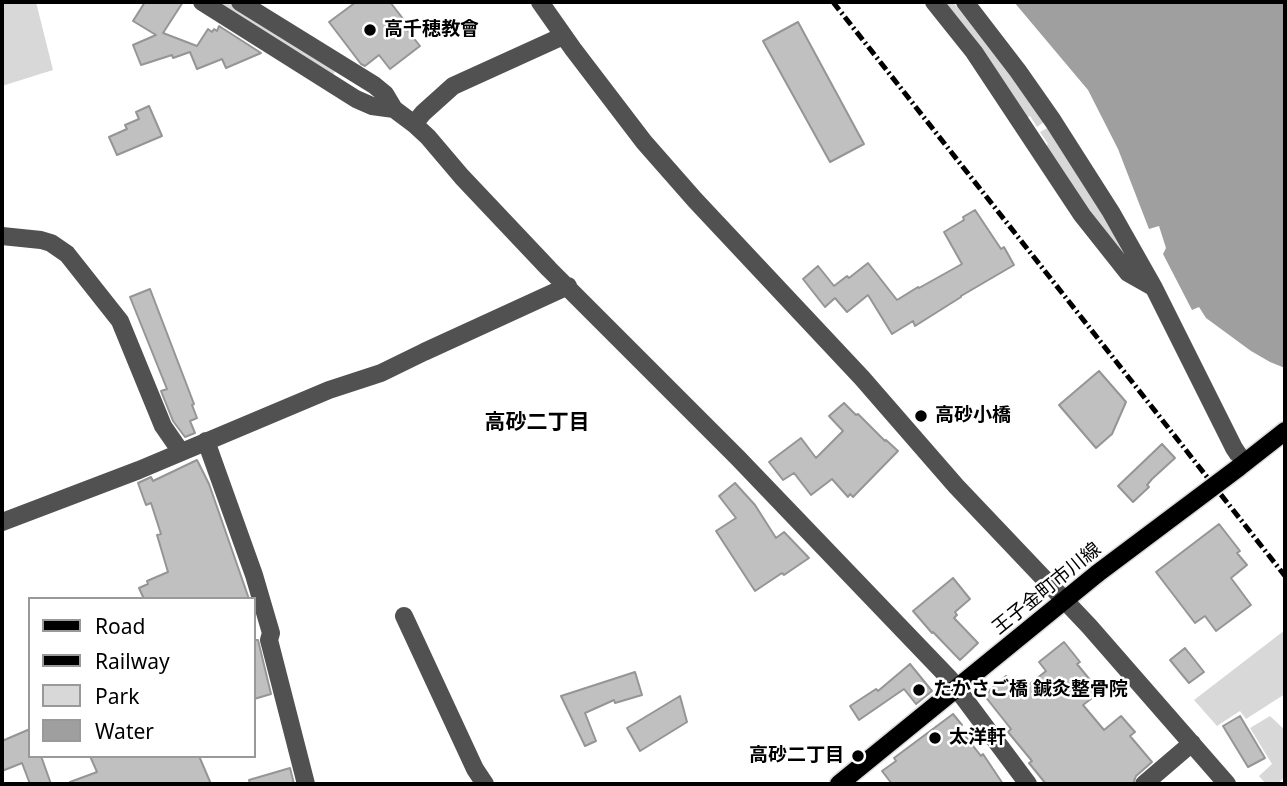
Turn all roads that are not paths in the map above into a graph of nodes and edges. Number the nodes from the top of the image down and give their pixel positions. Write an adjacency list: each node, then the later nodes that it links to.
1 (202, 2): 7 (street)
2 (240, 2): 7 (street)
3 (540, 2): 6 (street)
4 (934, 2): 11 (street)
5 (965, 2): 11 (street)
6 (563, 36): 8 (street); 17 (street)
7 (394, 109): 8 (street)
8 (414, 124): 10 (street)
9 (2, 236): 14 (street)
10 (568, 286): 13 (street); 19 (street)
11 (1154, 288): 15 (street)
12 (1285, 432): 15 (main road, 王子金町市川線)
13 (206, 441): 14 (street); 21 (street)
14 (181, 452): 16 (street)
15 (1245, 462): 17 (main road, 王子金町市川線, bridge)
16 (2, 522)
17 (1065, 600): 19 (main road, 王子金町市川線); 20 (street)
18 (404, 616): 22 (street)
19 (957, 689): 23 (main road, 王子金町市川線); 24 (street)
20 (1192, 743): 25 (street); 26 (street)
21 (306, 784)
22 (485, 784)
23 (839, 784)
24 (1028, 784)
25 (1144, 784)
26 (1227, 784)

